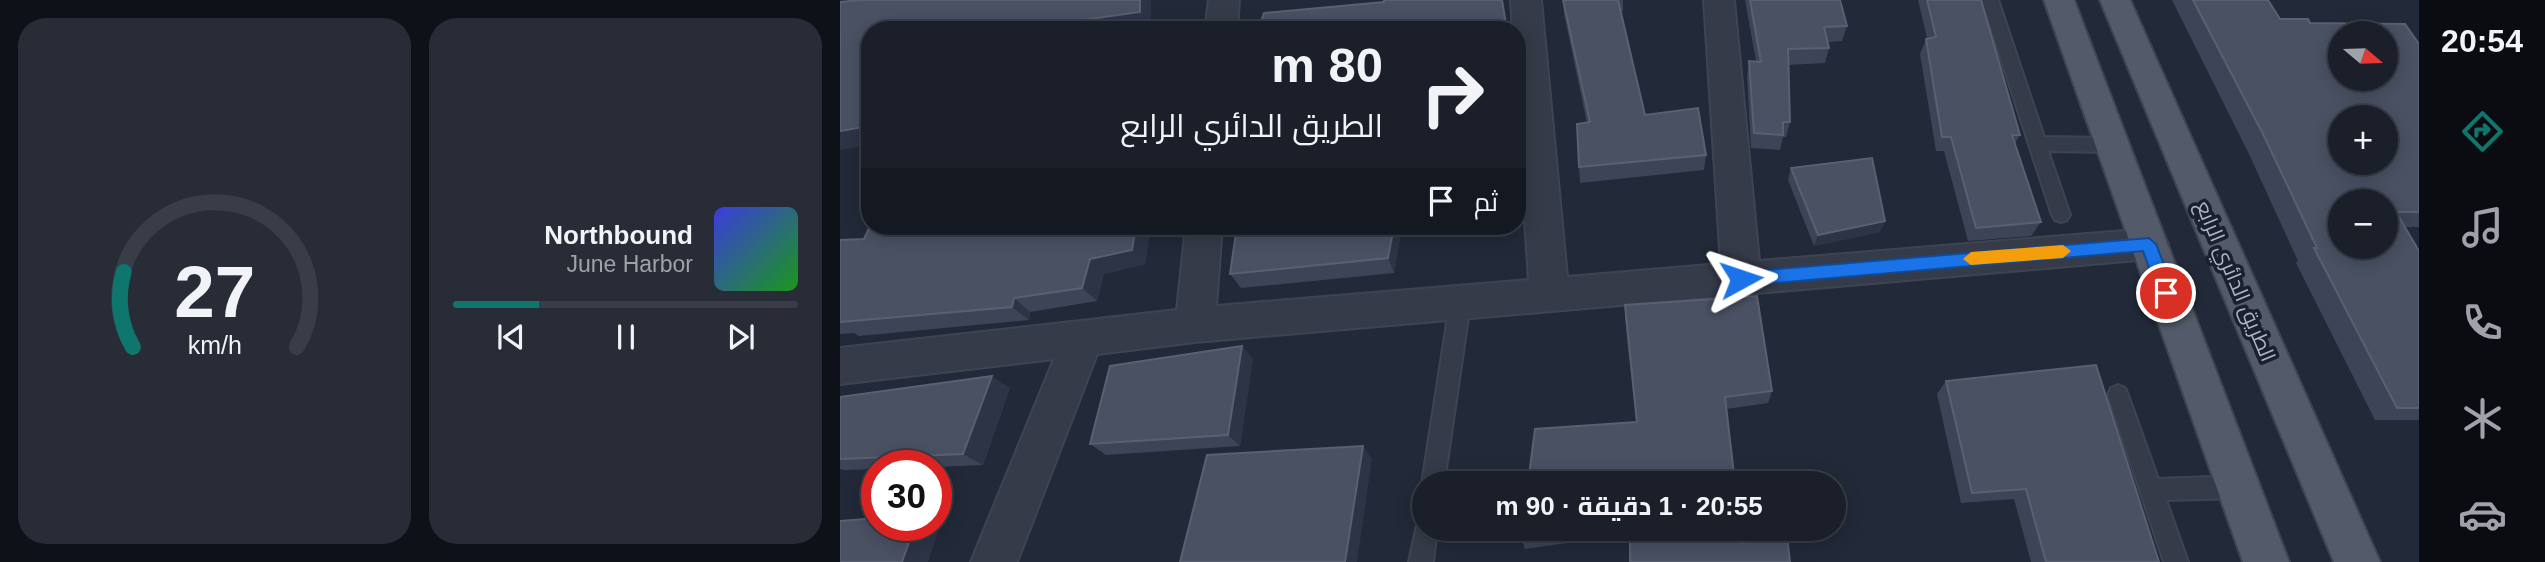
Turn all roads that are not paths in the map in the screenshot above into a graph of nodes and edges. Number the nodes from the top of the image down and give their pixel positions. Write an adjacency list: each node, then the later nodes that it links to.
1 (1224, 0): 7 (street)
2 (1526, 0): 16 (street)
3 (1719, 0): 15 (street)
4 (1990, 0): 10 (lane)
5 (2059, 0): 8 (main road)
6 (2115, 0): 9 (main road, الطريق الدائري الرابع)
7 (1222, 21)
8 (2074, 40): 9 (main road); 11 (main road)
9 (2132, 40): 30 (main road, الطريق الدائري الرابع)
10 (2037, 144): 11 (lane); 12 (lane)
11 (2113, 145): 14 (main road)
12 (2061, 215)
13 (1203, 235): 18 (street)
14 (2149, 244): 15 (street); 23 (main road)
15 (1741, 279): 16 (street)
16 (1549, 296): 17 (street)
17 (1460, 304): 18 (street); 22 (lane)
18 (1195, 325): 19 (street)
19 (1083, 338): 20 (street); 26 (street)
20 (840, 366)
21 (2118, 395): 24 (lane)
22 (1435, 471)
23 (2238, 487): 24 (lane); 29 (main road)
24 (2152, 490): 28 (lane)
25 (1424, 541): 27 (lane)
26 (994, 562)
27 (1421, 562)
28 (2176, 562)
29 (2266, 562)
30 (2357, 562)

